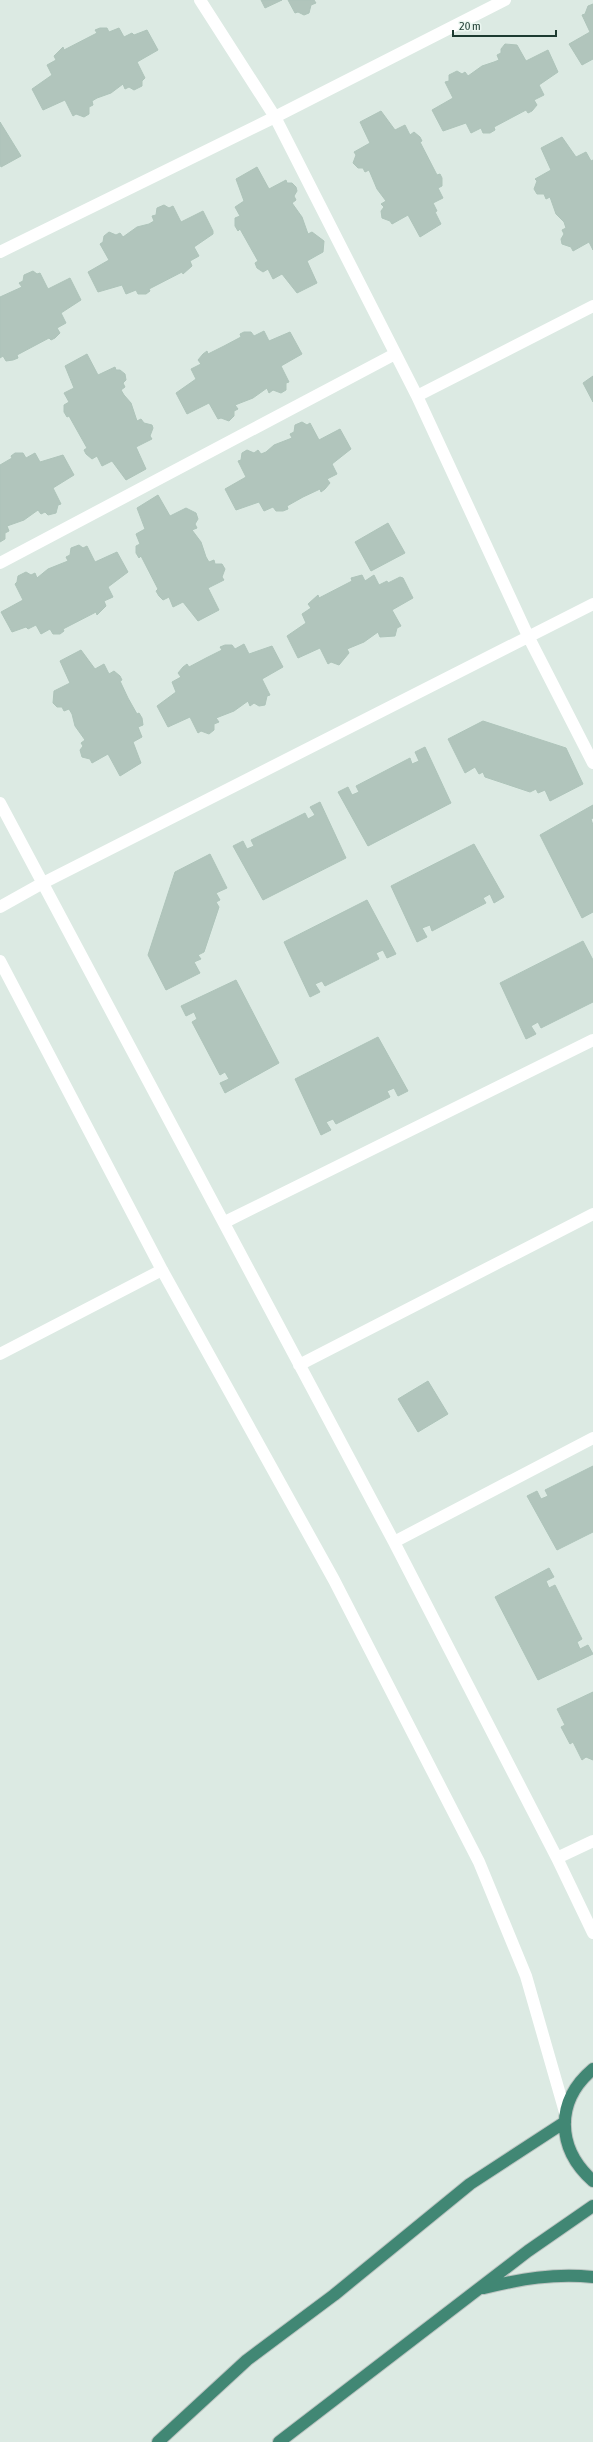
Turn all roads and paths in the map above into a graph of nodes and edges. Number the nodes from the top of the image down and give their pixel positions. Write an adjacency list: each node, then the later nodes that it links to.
1 (200, 0): 3 (street)
2 (505, 0): 3 (street)
3 (275, 117): 4 (street); 6 (street)
4 (0, 252)
5 (593, 306): 7 (street)
6 (395, 354): 7 (street); 8 (street)
7 (416, 396): 10 (street)
8 (0, 563)
9 (593, 604): 10 (street)
10 (528, 636): 11 (street); 13 (street)
11 (593, 763)
12 (0, 803): 13 (street)
13 (42, 884): 14 (street); 18 (street)
14 (0, 907)
15 (0, 961): 19 (street)
16 (593, 1040): 18 (street)
17 (593, 1214): 21 (street)
18 (225, 1222): 21 (street)
19 (162, 1270): 20 (street); 28 (street)
20 (0, 1354)
21 (299, 1365): 23 (street)
22 (593, 1438): 23 (street)
23 (394, 1542): 25 (street)
24 (593, 1840): 25 (street)
25 (557, 1858): 26 (street)
26 (593, 1933)
27 (593, 2068): 28 (highway)
28 (565, 2117): 29 (highway); 33 (highway)
29 (593, 2181)
30 (593, 2206): 32 (highway)
31 (593, 2277): 32 (highway)
32 (479, 2289): 34 (highway)
33 (158, 2442)
34 (279, 2442)

